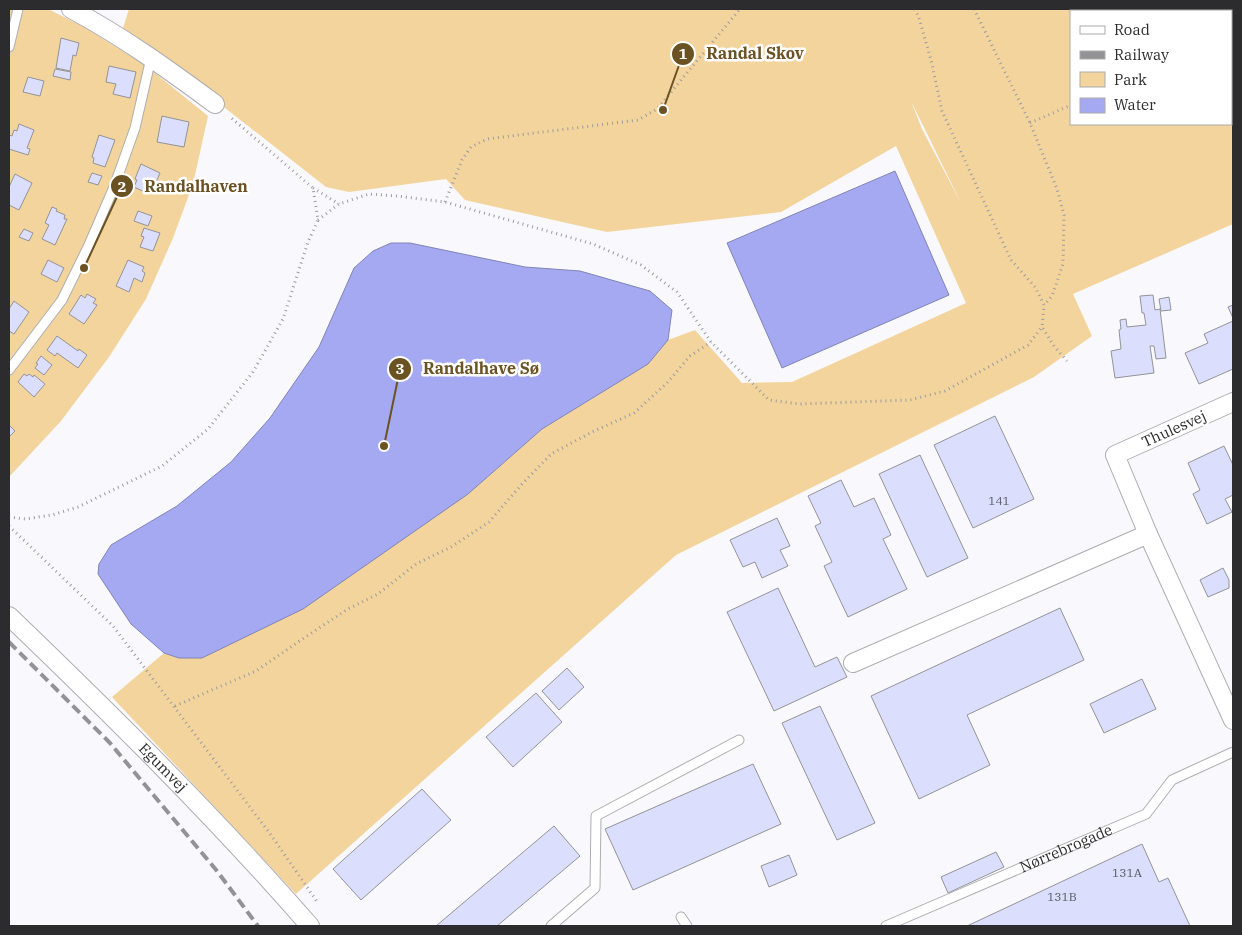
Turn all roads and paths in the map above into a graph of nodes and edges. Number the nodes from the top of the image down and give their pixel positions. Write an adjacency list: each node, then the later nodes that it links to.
1 (18, 9): 6 (lane)
2 (72, 9): 7 (street)
3 (740, 9): 12 (path)
4 (915, 9): 15 (path)
5 (974, 9): 10 (path)
6 (9, 47)
7 (151, 58): 8 (street); 19 (lane)
8 (216, 104): 11 (path)
9 (1070, 105): 10 (path)
10 (1030, 123): 15 (path)
11 (313, 188): 13 (path); 14 (path)
12 (445, 202): 13 (path); 17 (path)
13 (339, 204): 14 (path)
14 (318, 220): 21 (path)
15 (1044, 305): 16 (path)
16 (1042, 327): 17 (path); 18 (path)
17 (711, 342): 26 (path)
18 (1068, 361)
19 (9, 370)
20 (1233, 402): 23 (street, Thulesvej)
21 (9, 516)
22 (9, 526): 26 (path)
23 (1148, 534): 25 (street); 27 (street)
24 (9, 616): 32 (street, Egumvej)
25 (853, 663)
26 (175, 706): 30 (path)
27 (1233, 720)
28 (739, 740): 33 (lane)
29 (1233, 752): 35 (lane, Nørrebrogade)
30 (318, 904)
31 (681, 917): 34 (lane)
32 (310, 926)
33 (551, 926)
34 (688, 926)
35 (886, 926)

